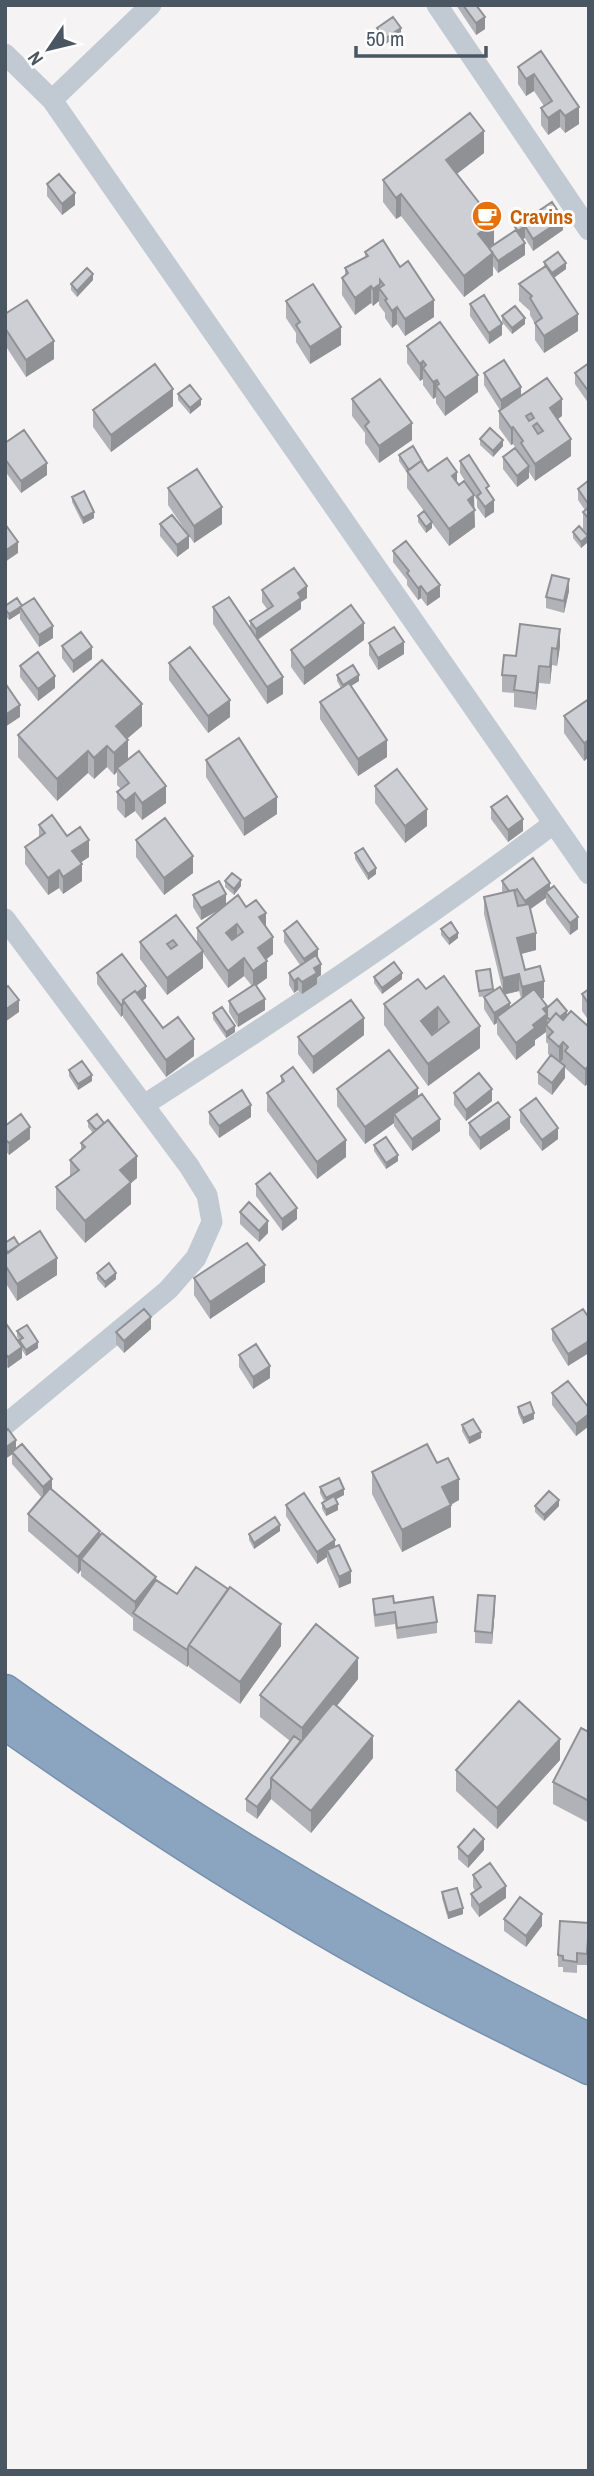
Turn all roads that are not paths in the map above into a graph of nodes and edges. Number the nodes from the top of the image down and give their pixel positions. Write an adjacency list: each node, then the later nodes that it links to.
1 (151, 5): 4 (street)
2 (437, 5): 5 (street)
3 (5, 54): 4 (street)
4 (52, 100): 6 (street)
5 (589, 230)
6 (553, 824): 7 (street); 9 (street)
7 (589, 874)
8 (5, 919): 9 (street)
9 (144, 1105): 10 (street)
10 (5, 1424)
11 (5, 1691): 13 (highway)
12 (5, 1723): 13 (highway)
13 (393, 1953): 14 (highway); 15 (highway)
14 (589, 2040)
15 (589, 2068)

